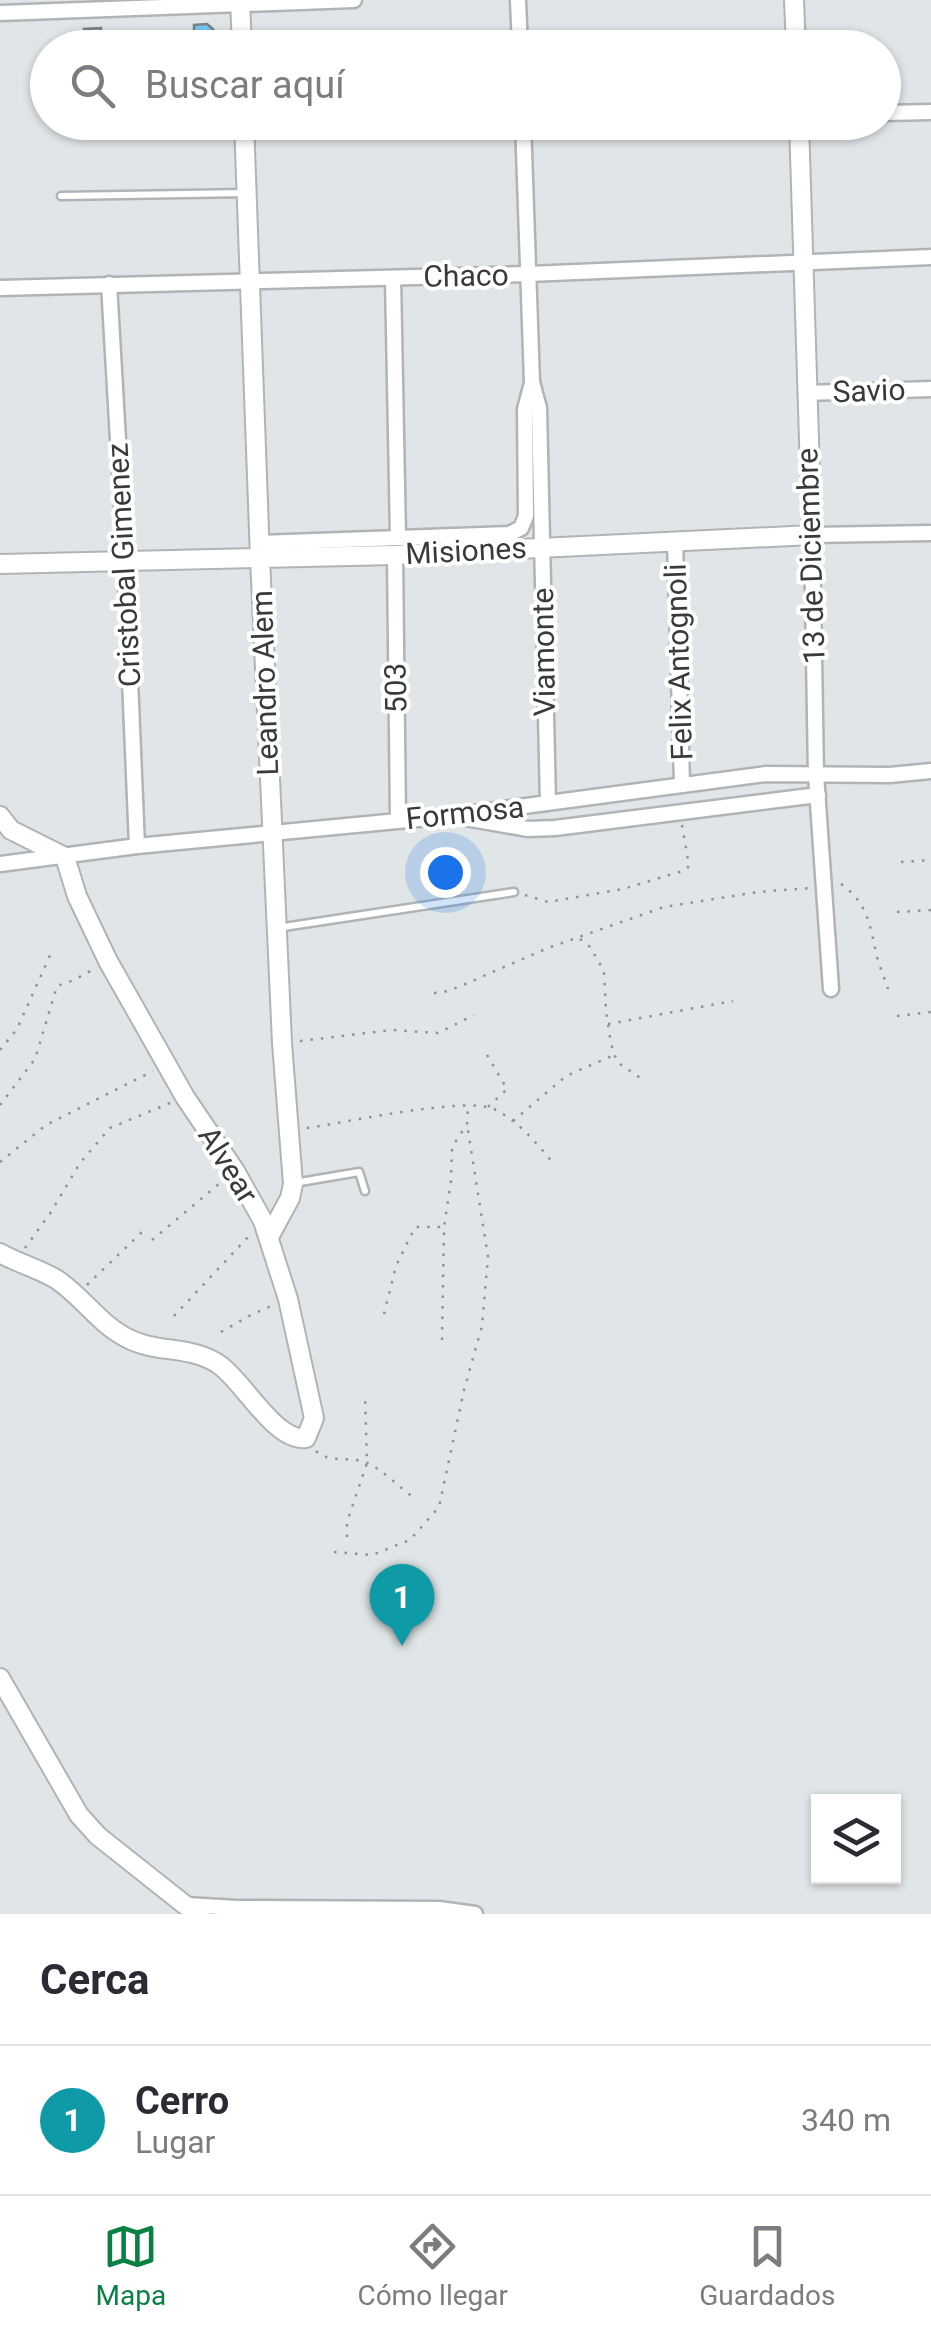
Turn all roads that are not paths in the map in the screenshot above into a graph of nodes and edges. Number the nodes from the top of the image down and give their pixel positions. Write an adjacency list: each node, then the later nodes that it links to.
1 (354, 0): 4 (street)
2 (518, 0): 7 (street)
3 (794, 0): 8 (street)
4 (240, 2): 5 (street); 6 (street)
5 (0, 13)
6 (241, 30)
7 (519, 30)
8 (795, 30)
9 (931, 112): 10 (street)
10 (901, 113)
11 (245, 140): 14 (street, Leandro Alem)
12 (524, 140): 18 (street, Viamonte)
13 (799, 140): 17 (street, 13 de Diciembre)
14 (247, 194): 15 (lane); 20 (street, Leandro Alem)
15 (61, 196)
16 (931, 257): 17 (street, Chaco)
17 (802, 262): 18 (street, Chaco); 25 (street, 13 de Diciembre)
18 (529, 274): 19 (street, Chaco); 23 (street, Viamonte)
19 (392, 278): 20 (street, Chaco); 30 (street, 503)
20 (250, 280): 21 (street, Chaco); 32 (street, Leandro Alem)
21 (108, 284): 22 (street, Chaco); 33 (street, Cristobal Gimenez)
22 (0, 288)
23 (532, 382): 26 (street, Viamonte); 31 (street, Viamonte)
24 (931, 388): 25 (street, Savio)
25 (806, 393): 28 (street, 13 de Diciembre)
26 (520, 528): 30 (street, Misiones)
27 (931, 533): 28 (street, Misiones)
28 (812, 536): 29 (street, Misiones); 36 (street, 13 de Diciembre)
29 (675, 541): 31 (street, Misiones); 37 (street, Felix Antognoli)
30 (396, 546): 31 (street, Misiones); 32 (street, Misiones); 42 (street, 503)
31 (542, 547): 39 (street, Viamonte)
32 (260, 550): 33 (street, Misiones); 43 (street, Leandro Alem)
33 (125, 561): 34 (street, Misiones); 44 (street, Cristobal Gimenez)
34 (0, 564)
35 (931, 771): 36 (street, Formosa)
36 (816, 775): 37 (street, Formosa); 38 (street, 13 de Diciembre)
37 (682, 783): 39 (street, Formosa)
38 (818, 795): 41 (street); 49 (street, 13 de Diciembre)
39 (548, 804): 41 (street, Formosa)
40 (0, 816): 45 (street)
41 (450, 816): 42 (street, Formosa)
42 (398, 820): 43 (street, Formosa)
43 (272, 832): 44 (street, Formosa); 48 (street, Leandro Alem)
44 (137, 846): 45 (street, Formosa)
45 (65, 857): 46 (street, Formosa); 52 (street, Alvear)
46 (0, 864)
47 (514, 892): 48 (lane)
48 (276, 928): 50 (street, Leandro Alem)
49 (831, 989)
50 (292, 1184): 51 (lane); 52 (street, Leandro Alem)
51 (365, 1191)
52 (266, 1229): 53 (street, Alvear)
53 (7, 1258)
54 (0, 1678): 55 (street)
55 (193, 1910): 56 (street)
56 (434, 1911): 57 (street)
57 (475, 1914)

